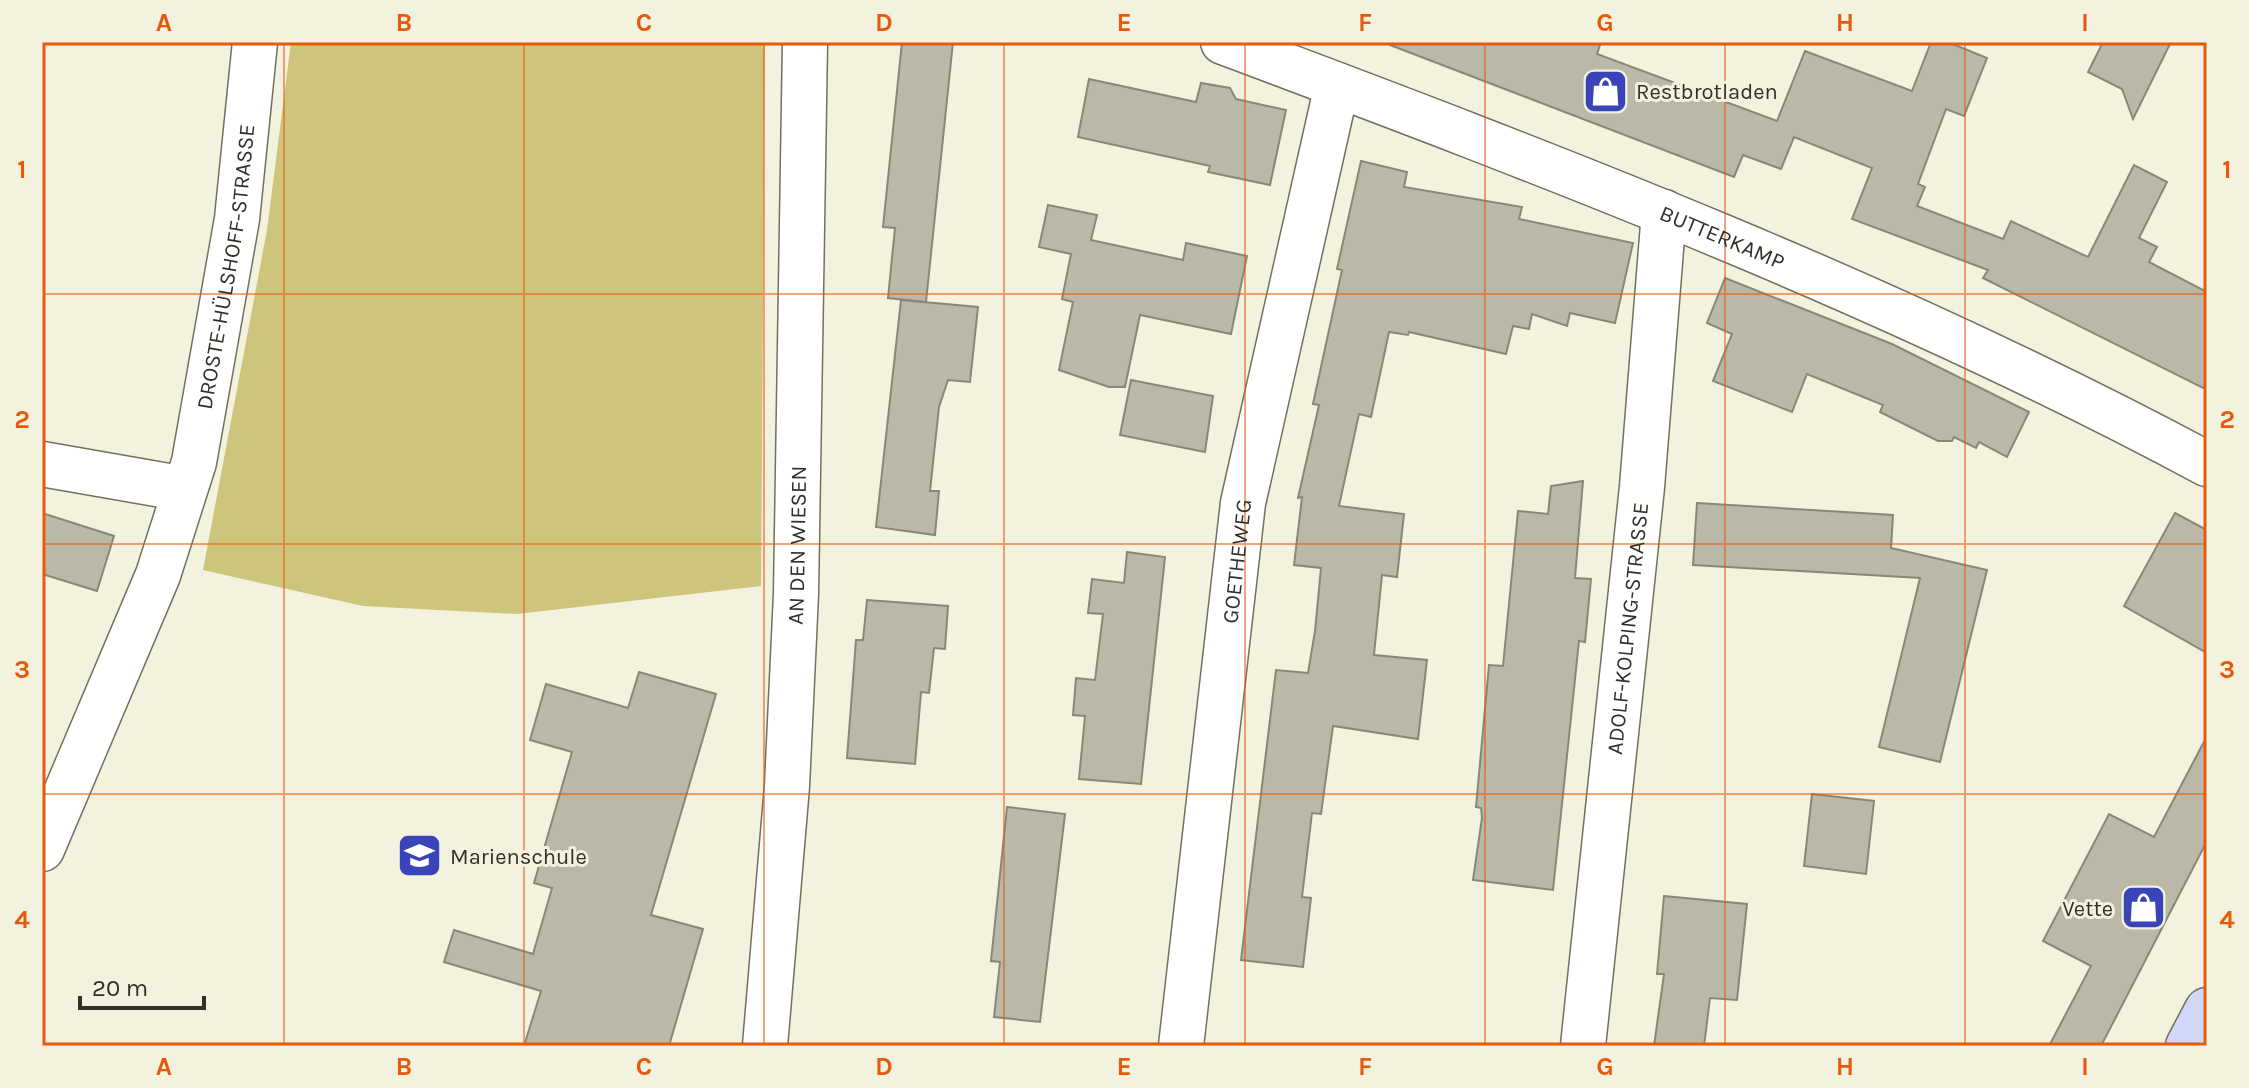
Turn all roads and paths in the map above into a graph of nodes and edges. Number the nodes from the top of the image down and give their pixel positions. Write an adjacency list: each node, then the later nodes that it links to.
1 (255, 42): 8 (street, DROSTE-HÜLSHOFF-STRASSE)
2 (805, 42): 11 (street, AN DEN WIESEN)
3 (1223, 42): 4 (street, BUTTERKAMP)
4 (1337, 85): 5 (street, BUTTERKAMP); 12 (street, GOETHEWEG)
5 (1664, 212): 7 (street, BUTTERKAMP); 13 (street, ADOLF-KOLPING-STRASSE)
6 (42, 464): 8 (street)
7 (2207, 464)
8 (185, 489): 9 (street, DROSTE-HÜLSHOFF-STRASSE)
9 (42, 849)
10 (2207, 1010): 14 (main road)
11 (765, 1046)
12 (1181, 1046)
13 (1583, 1046)
14 (2188, 1046)

